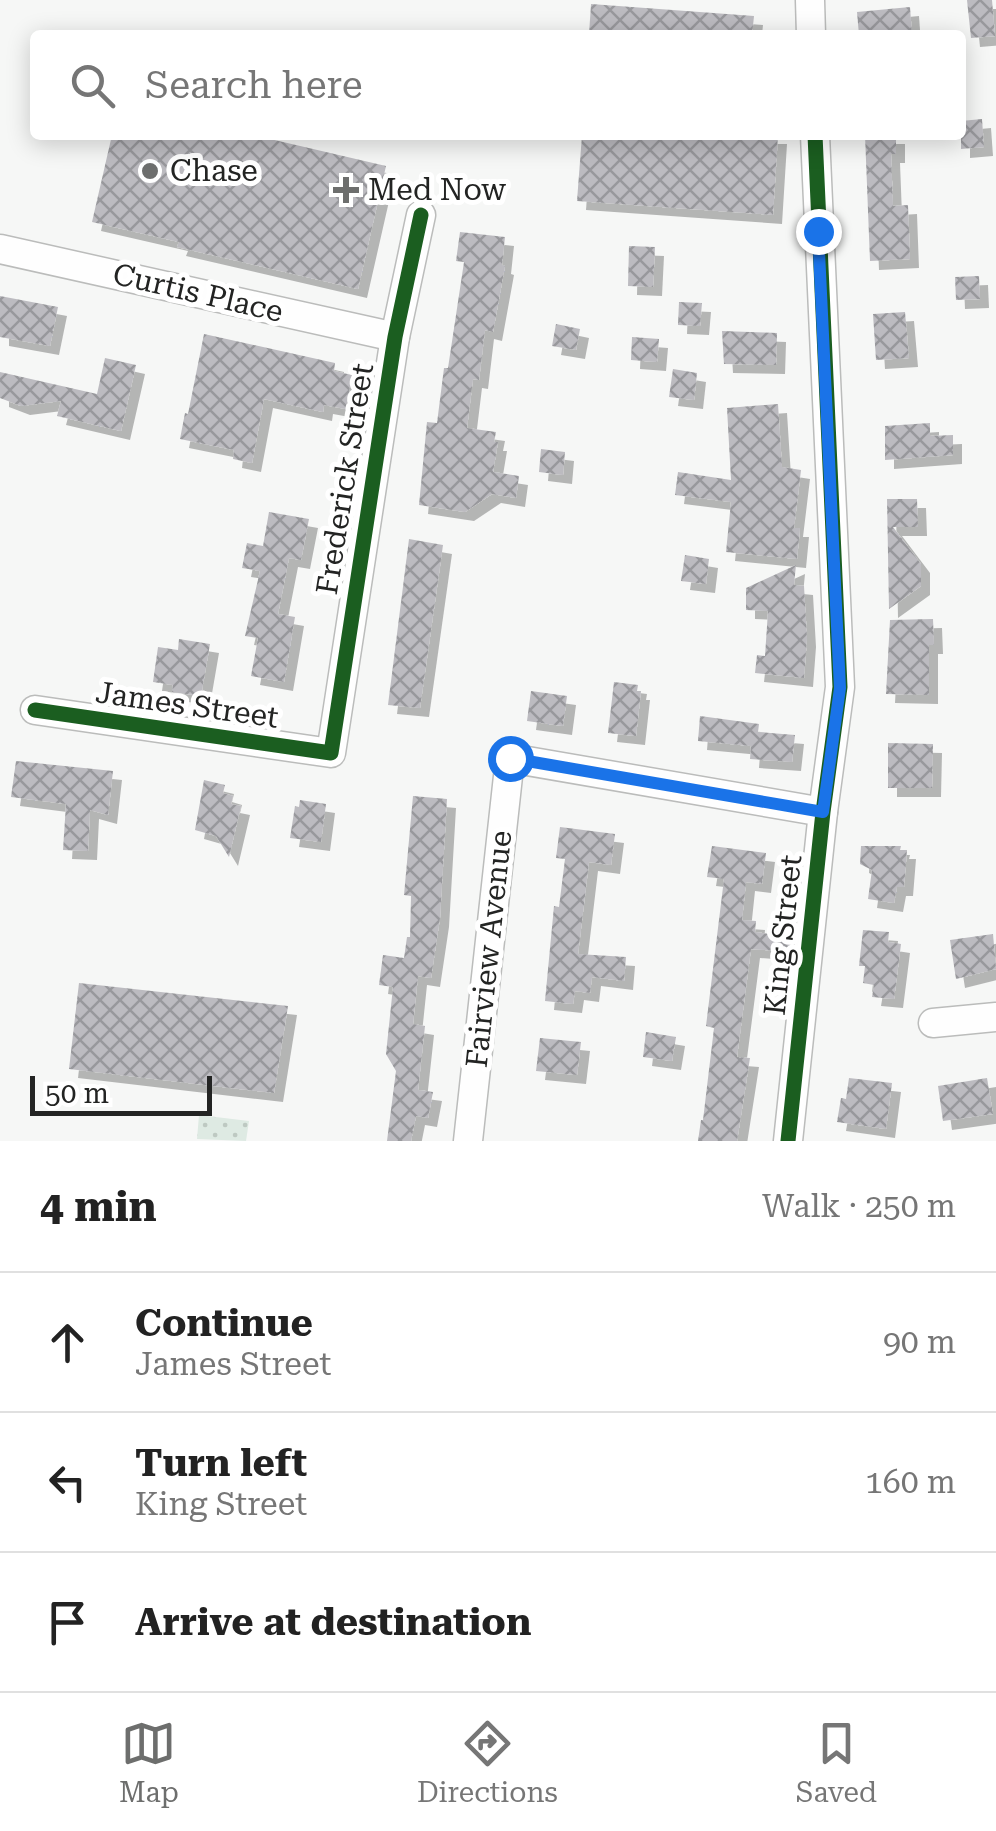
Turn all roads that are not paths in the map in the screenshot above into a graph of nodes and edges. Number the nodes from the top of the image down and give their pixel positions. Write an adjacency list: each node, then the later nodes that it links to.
1 (810, 0): 2 (street)
2 (811, 30)
3 (815, 140): 9 (street, King Street)
4 (421, 215): 6 (street, Frederick Street)
5 (0, 249): 6 (street, Curtis Place)
6 (395, 337): 8 (street, Frederick Street)
7 (35, 710): 8 (street, James Street)
8 (331, 753)
9 (823, 812): 12 (street, Fairview Avenue); 13 (street, King Street)
10 (996, 1017): 11 (street)
11 (933, 1023)
12 (468, 1141)
13 (788, 1141)

